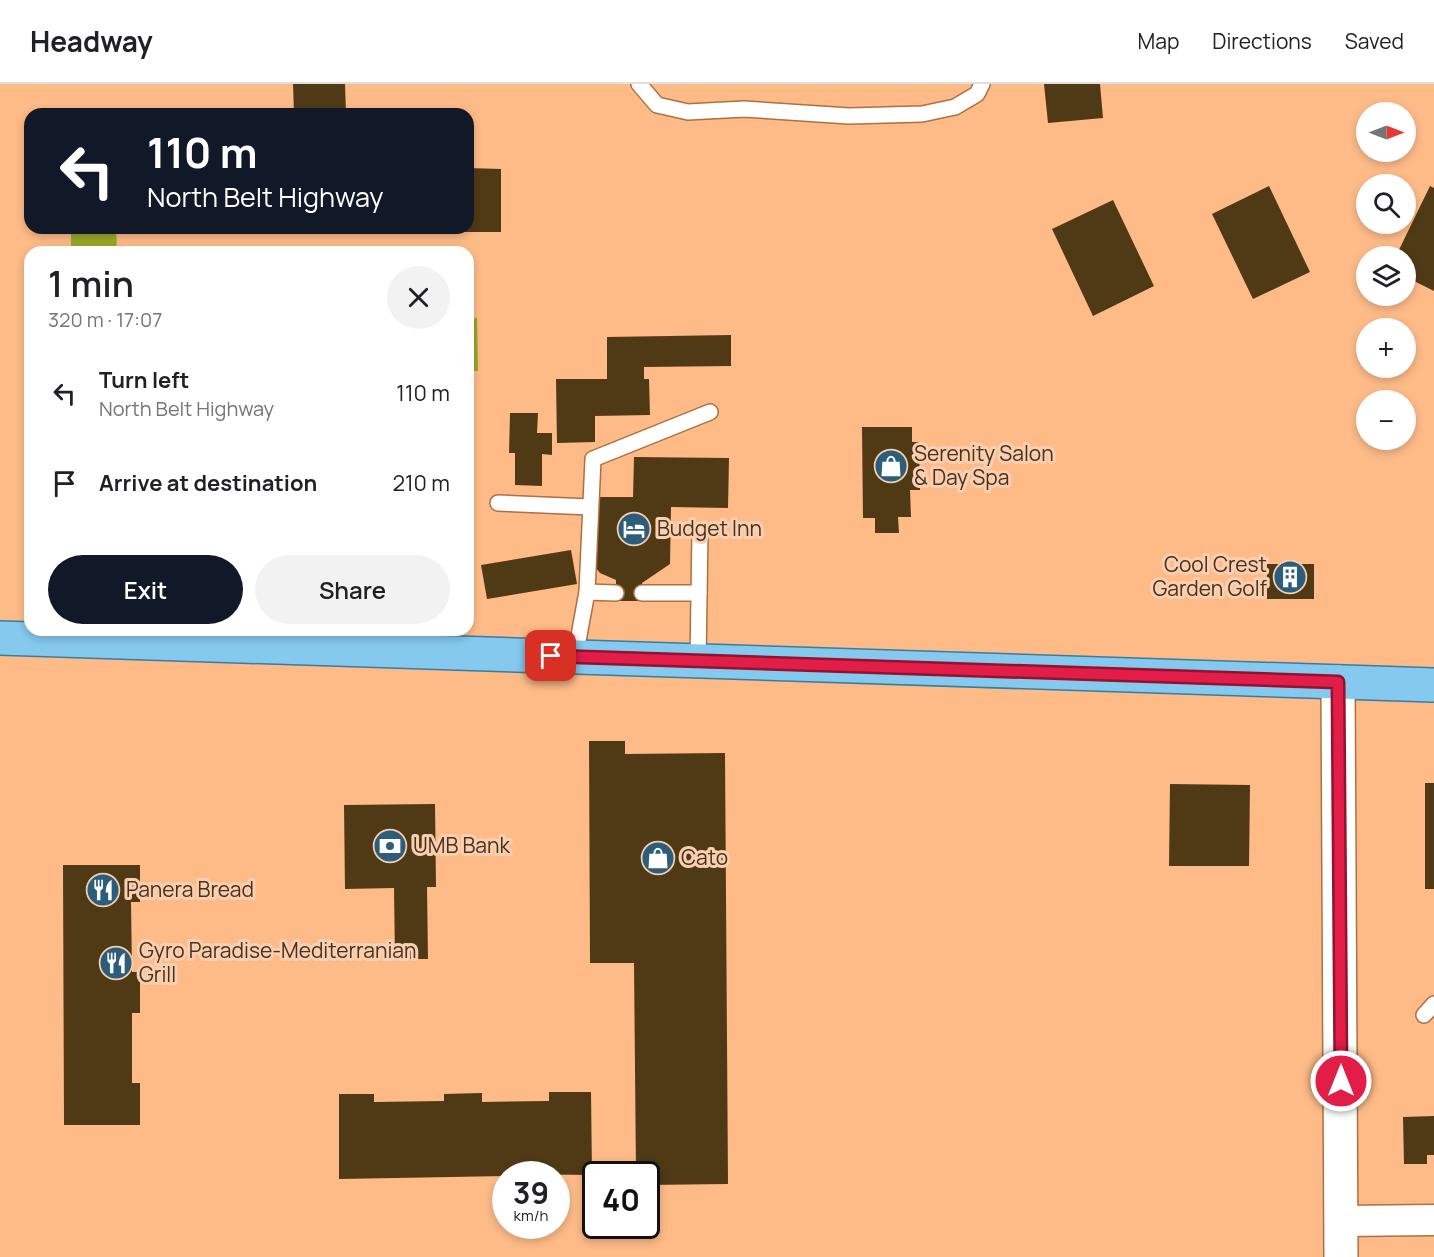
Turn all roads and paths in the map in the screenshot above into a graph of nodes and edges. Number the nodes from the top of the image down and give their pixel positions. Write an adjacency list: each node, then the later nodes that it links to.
1 (639, 84): 2 (lane)
2 (981, 84)
3 (710, 412): 5 (lane)
4 (498, 502): 5 (lane)
5 (590, 507): 7 (lane)
6 (700, 532): 10 (lane)
7 (587, 592): 8 (lane); 12 (lane)
8 (616, 593)
9 (642, 593): 10 (lane)
10 (699, 593): 13 (lane)
11 (0, 638): 12 (main road)
12 (575, 657): 13 (main road)
13 (698, 661): 14 (main road)
14 (1338, 682): 15 (main road); 17 (street)
15 (1434, 685)
16 (1434, 1220): 17 (street)
17 (1342, 1221): 18 (street)
18 (1341, 1257)

